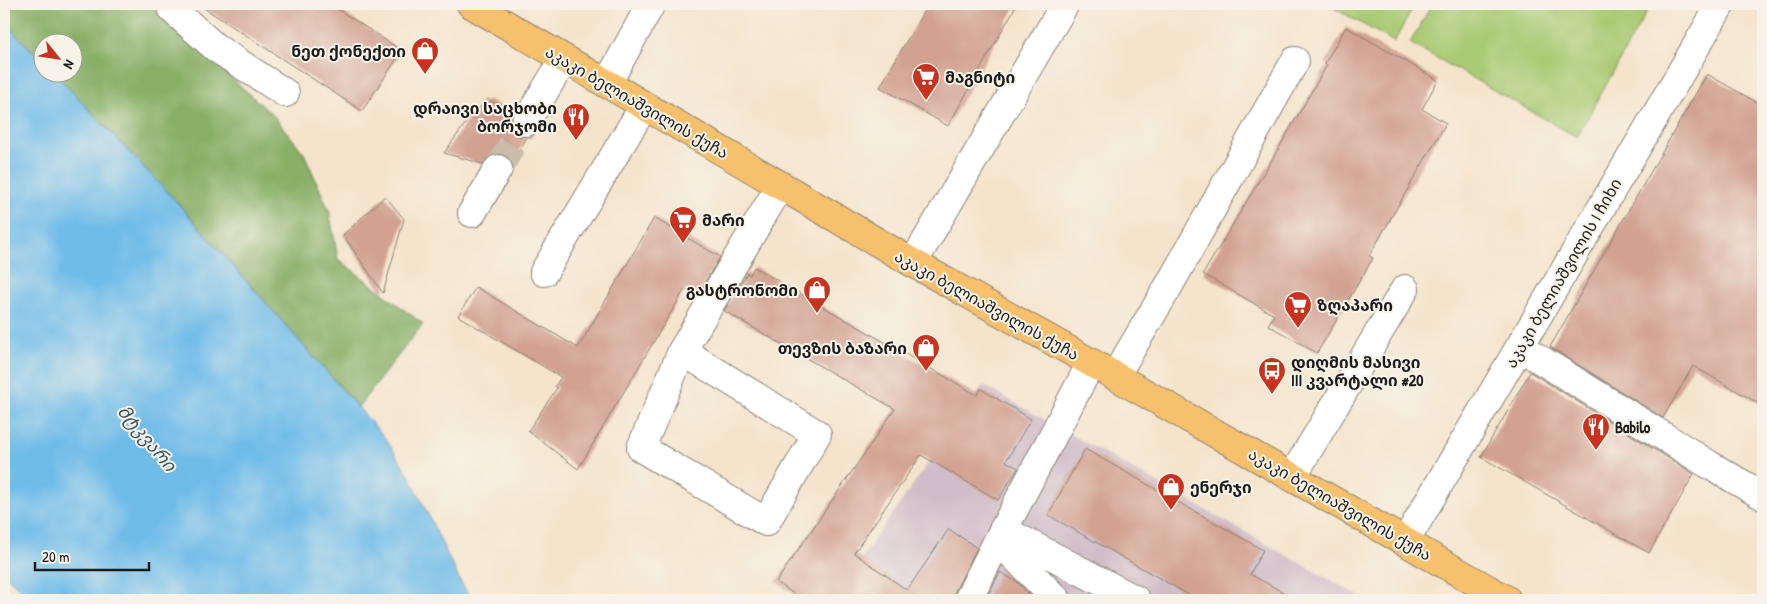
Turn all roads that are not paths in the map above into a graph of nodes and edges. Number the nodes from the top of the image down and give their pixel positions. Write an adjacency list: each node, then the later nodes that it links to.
1 (170, 4): 9 (lane)
2 (471, 4): 6 (main road, აკაკი ბელიაშვილის ქუჩა)
3 (651, 4): 8 (lane)
4 (1065, 4): 15 (lane)
5 (1721, 4): 18 (lane, აკაკი ბელიაშვილის I ჩიხი)
6 (564, 59): 8 (main road, აკაკი ბელიაშვილის ქუჩა); 11 (lane)
7 (1295, 61): 21 (lane)
8 (607, 84): 10 (main road, აკაკი ბელიაშვილის ქუჩა)
9 (284, 93)
10 (644, 106): 13 (main road, აკაკი ბელიაშვილის ქუჩა); 16 (lane)
11 (526, 122)
12 (498, 169): 14 (lane)
13 (780, 186): 15 (main road, აკაკი ბელიაშვილის ქუჩა); 19 (lane)
14 (472, 213)
15 (913, 263): 20 (main road, აკაკი ბელიაშვილის ქუჩა)
16 (544, 272)
17 (1404, 289): 22 (lane)
18 (1520, 346): 23 (lane); 25 (lane, აკაკი ბელიაშვილის I ჩიხი)
19 (682, 351): 19 (lane)
20 (1091, 363): 21 (main road, აკაკი ბელიაშვილის ქუჩა); 24 (lane)
21 (1115, 376): 22 (main road, აკაკი ბელიაშვილის ქუჩა)
22 (1292, 477): 25 (main road, აკაკი ბელიაშვილის ქუჩა)
23 (1763, 496)
24 (1000, 535): 26 (lane); 27 (lane); 28 (lane)
25 (1405, 542): 29 (main road, აკაკი ბელიაშვილის ქუჩა)
26 (968, 600)
27 (1057, 600)
28 (1136, 600)
29 (1507, 600)

